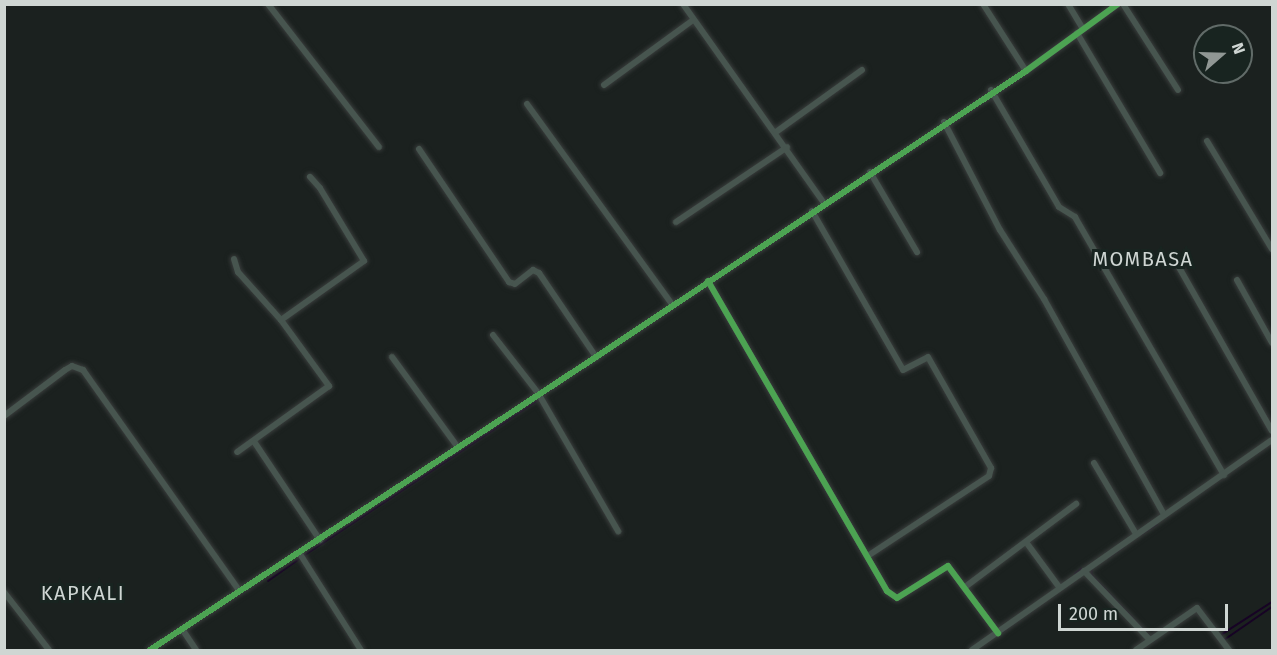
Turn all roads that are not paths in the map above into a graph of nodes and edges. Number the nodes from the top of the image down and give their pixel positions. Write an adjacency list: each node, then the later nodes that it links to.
1 (268, 4): 17 (street)
2 (683, 4): 6 (street)
3 (983, 4): 9 (street)
4 (1068, 4): 7 (street)
5 (1121, 4): 7 (street); 12 (street)
6 (693, 20): 10 (street); 15 (street)
7 (1080, 31): 9 (street); 21 (street)
8 (862, 70): 15 (street)
9 (1026, 71): 11 (street)
10 (604, 85)
11 (991, 90): 14 (street); 46 (street)
12 (1178, 90)
13 (527, 104): 32 (street)
14 (944, 123): 20 (street); 48 (street)
15 (776, 132): 18 (street)
16 (1208, 141): 26 (street)
17 (379, 147)
18 (787, 147): 23 (street); 25 (street)
19 (419, 149): 37 (street)
20 (870, 172): 23 (street); 27 (street)
21 (1160, 173)
22 (310, 177): 33 (street)
23 (824, 203): 24 (street)
24 (812, 211): 31 (street); 54 (street)
25 (676, 222)
26 (1272, 249)
27 (917, 252)
28 (234, 259): 33 (street)
29 (1176, 262): 40 (street)
30 (1237, 280): 35 (street)
31 (708, 281): 32 (street); 54 (street)
32 (672, 304): 37 (street)
33 (281, 320): 42 (street)
34 (493, 335): 38 (street)
35 (1272, 343)
36 (392, 357): 43 (street)
37 (596, 357): 38 (street)
38 (538, 393): 43 (street); 49 (street)
39 (4, 416): 58 (street)
40 (1272, 431)
41 (1272, 440): 46 (street)
42 (255, 443): 44 (street); 51 (street)
43 (457, 446): 51 (street)
44 (237, 452)
45 (1094, 463): 50 (street)
46 (1224, 475): 48 (street)
47 (1076, 504): 52 (street)
48 (1164, 515): 50 (street)
49 (618, 531)
50 (1136, 534): 55 (street)
51 (320, 540): 53 (street)
52 (1026, 542): 56 (street); 57 (street)
53 (300, 554): 58 (street); 66 (street)
54 (869, 555): 56 (street)
55 (1084, 571): 57 (street); 62 (street)
56 (964, 586): 61 (street)
57 (1059, 587): 61 (street)
58 (239, 590): 60 (street)
59 (4, 592): 63 (street)
60 (182, 629): 64 (street); 65 (street)
61 (998, 633): 67 (street)
62 (1150, 640): 68 (street); 69 (street)
63 (49, 651)
64 (150, 651)
65 (196, 651)
66 (361, 651)
67 (972, 651)
68 (1136, 651)
69 (1229, 651)

